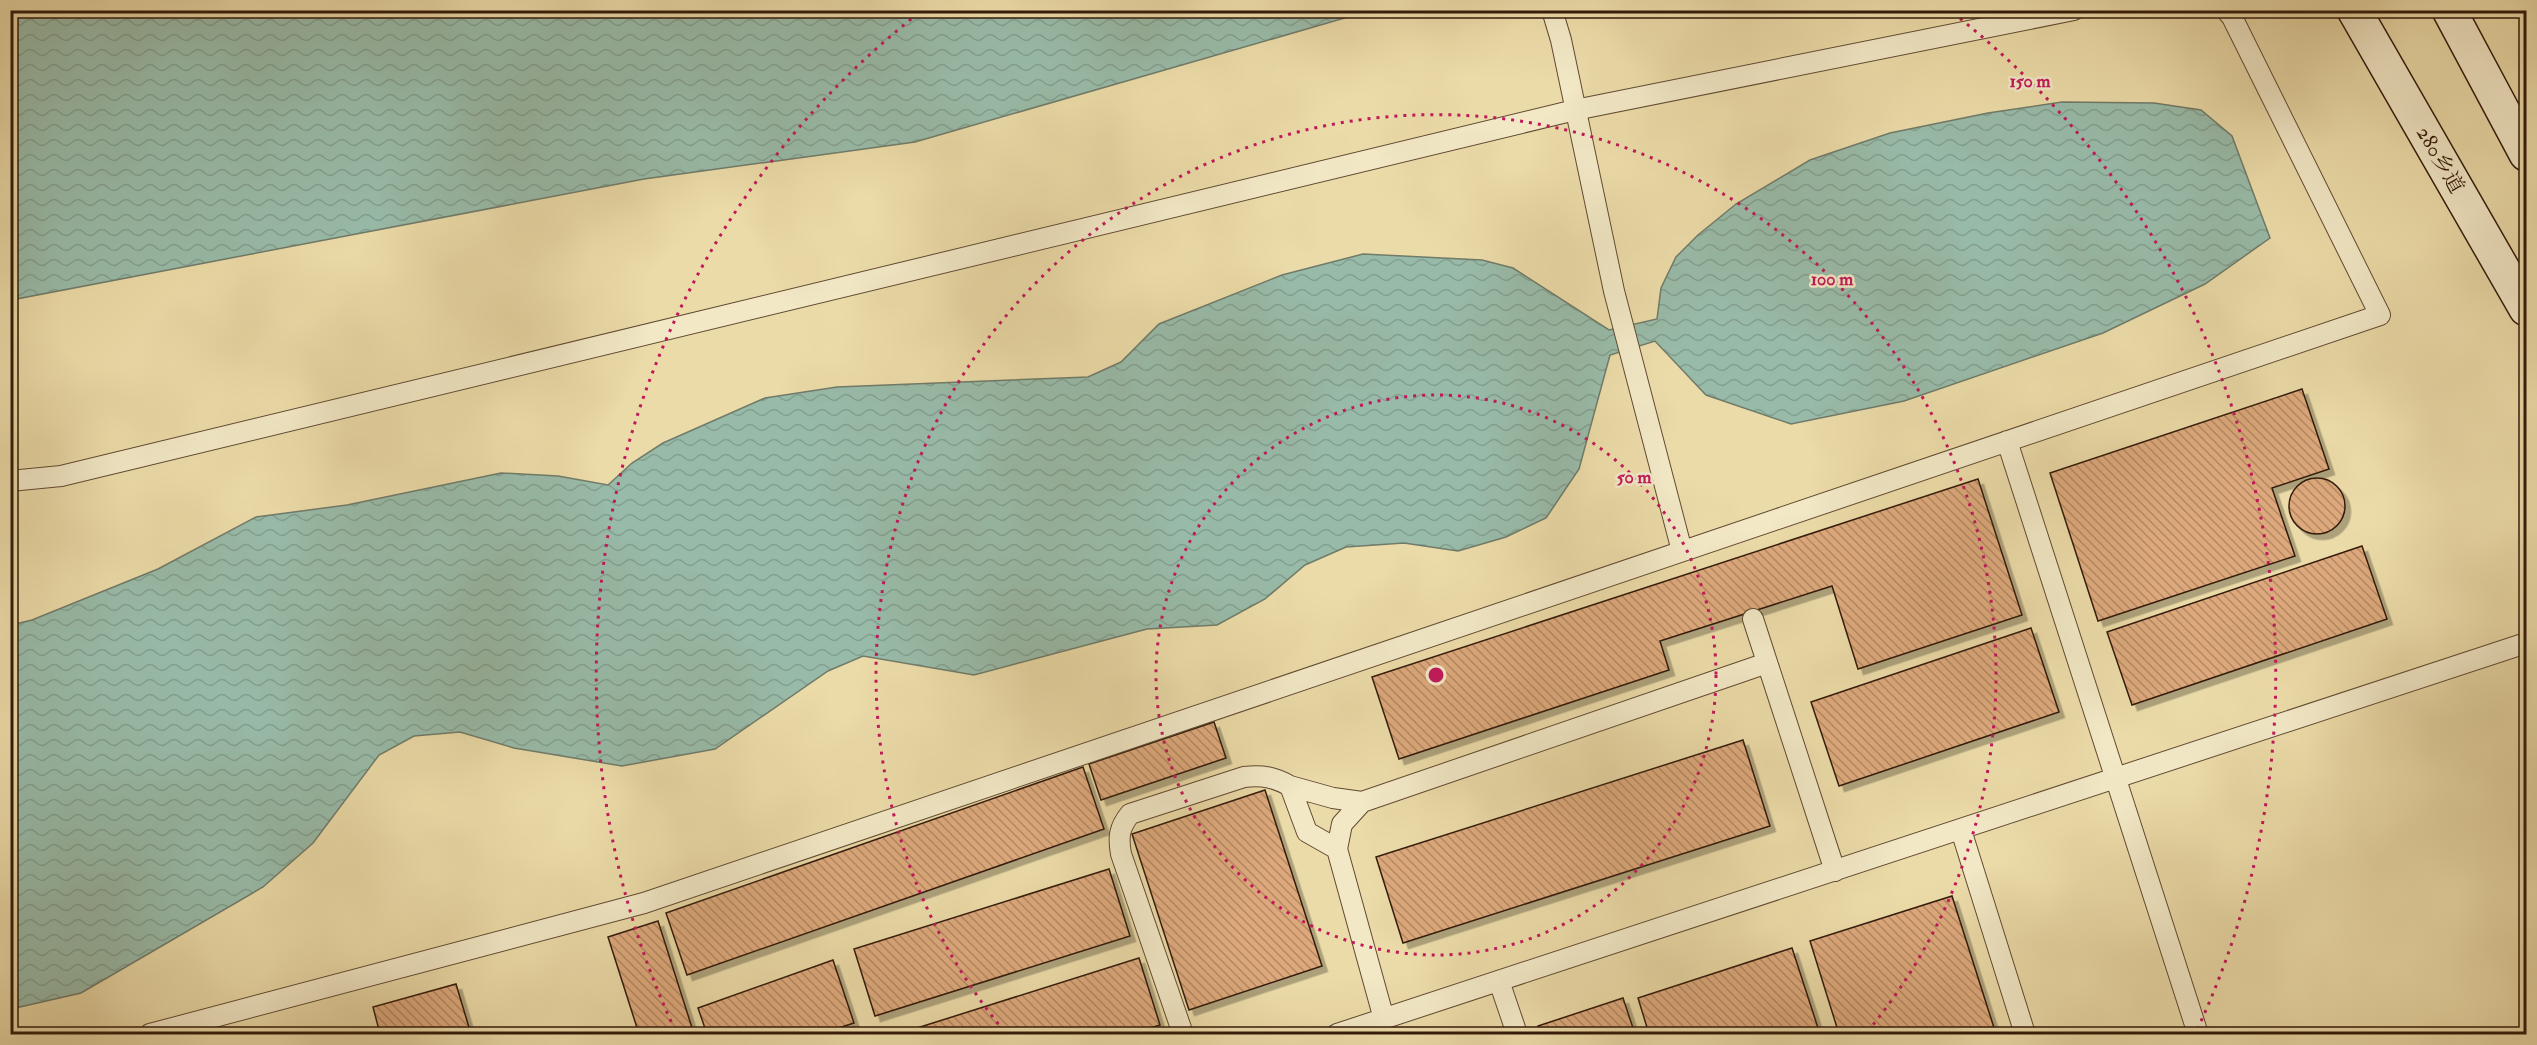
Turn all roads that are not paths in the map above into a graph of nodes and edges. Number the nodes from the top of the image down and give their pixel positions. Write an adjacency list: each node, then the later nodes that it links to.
1 (1552, 10): 6 (lane)
2 (2074, 10): 6 (lane)
3 (2226, 10): 9 (lane)
4 (2354, 10): 8 (main road, 280乡道)
5 (2449, 10): 7 (main road)
6 (1575, 110): 10 (lane); 11 (lane)
7 (2526, 154)
8 (2526, 309)
9 (2007, 441): 11 (lane); 15 (lane)
10 (10, 481)
11 (1682, 551): 23 (lane)
12 (1753, 619): 14 (lane)
13 (2526, 643): 15 (lane)
14 (1767, 663): 17 (lane); 20 (lane)
15 (2116, 779): 18 (lane); 28 (lane)
16 (1290, 786): 17 (lane); 19 (lane); 24 (lane)
17 (1362, 802): 19 (lane)
18 (1960, 830): 20 (lane); 27 (lane)
19 (1337, 849): 22 (lane)
20 (1835, 871): 21 (lane)
21 (1499, 981): 22 (lane); 26 (lane)
22 (1384, 1019): 25 (lane)
23 (150, 1035)
24 (1183, 1035)
25 (1337, 1035)
26 (1517, 1035)
27 (2025, 1035)
28 (2198, 1035)

